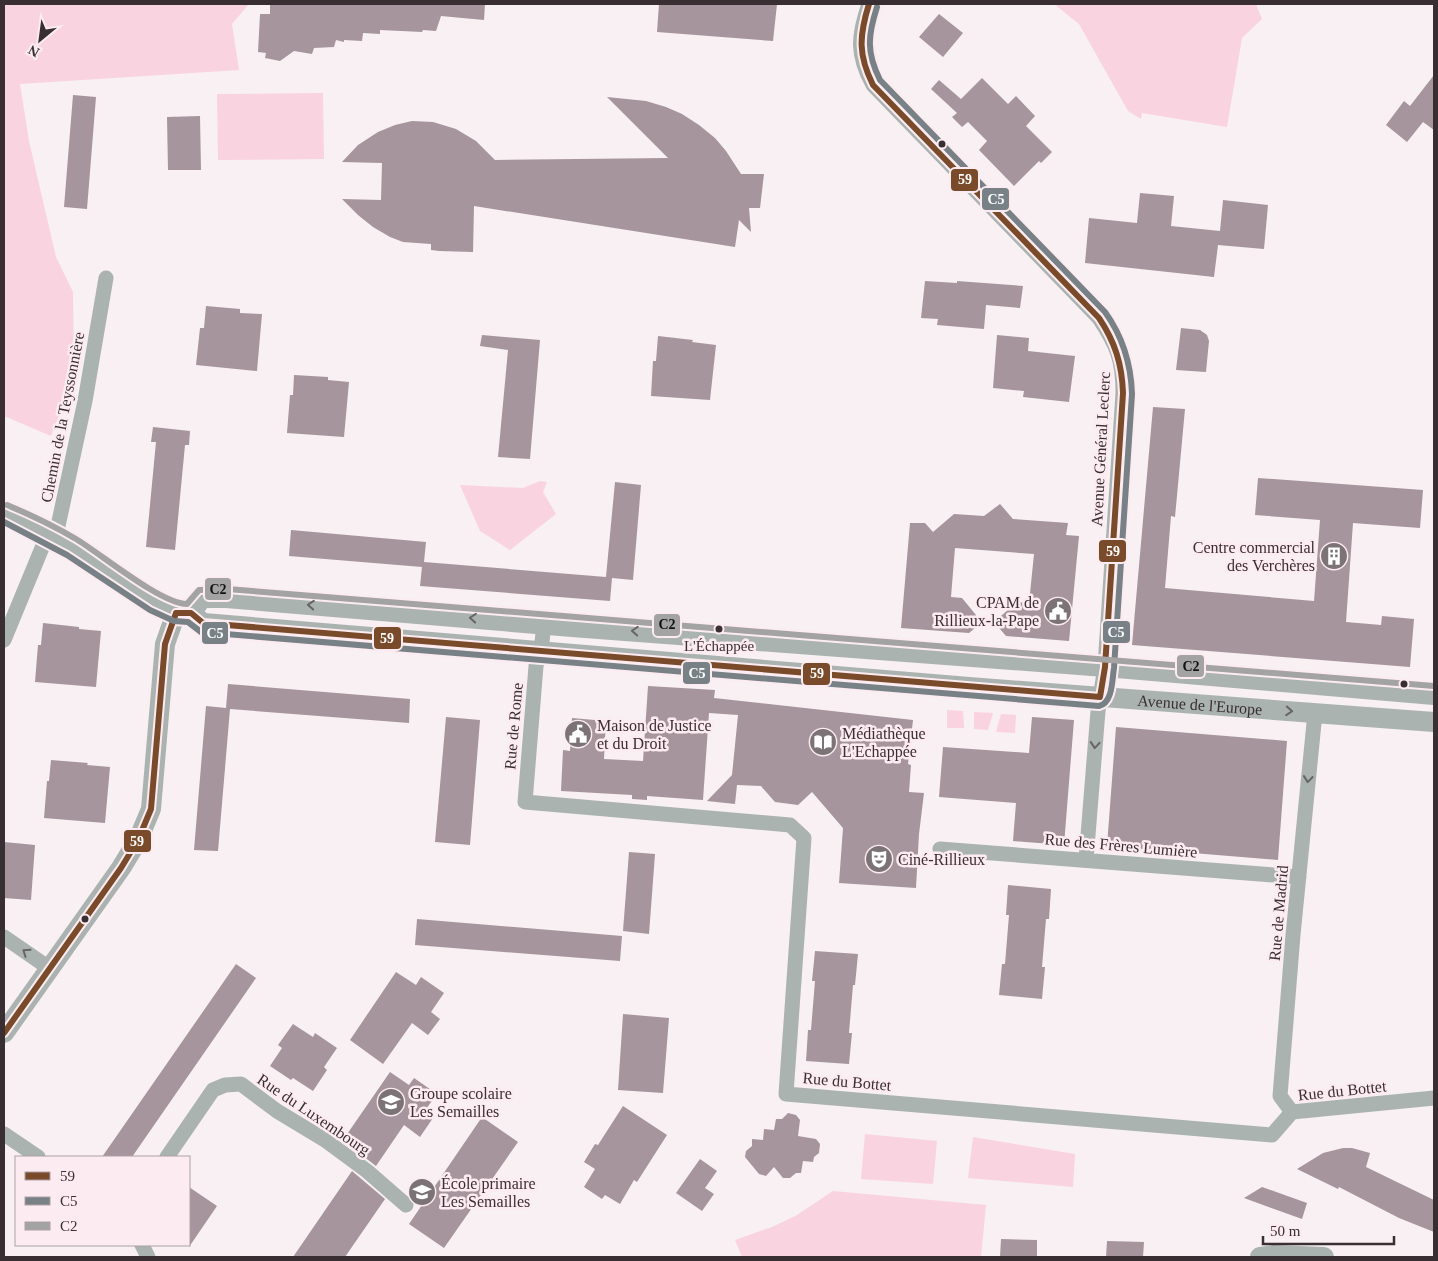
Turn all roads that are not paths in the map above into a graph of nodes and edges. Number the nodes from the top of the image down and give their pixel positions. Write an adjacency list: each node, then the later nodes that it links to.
1 (869, 4): 9 (street, Avenue Général Leclerc)
2 (106, 278): 4 (street, Chemin de la Teyssonnière)
3 (4, 513): 4 (street, Avenue de l'Europe)
4 (50, 535): 5 (street, Avenue de l'Europe); 7 (street, Chemin de la Teyssonnière)
5 (183, 613): 6 (street, Avenue de l'Europe, one-way to 5); 8 (street, Avenue de l'Europe); 19 (street)
6 (544, 624): 8 (street, Rue de Rome); 9 (street, Avenue de l'Europe, one-way to 6)
7 (4, 640)
8 (541, 651): 11 (street, Avenue de l'Europe); 14 (street, Rue de Rome)
9 (1105, 667): 10 (street, Avenue de l'Europe); 11 (street, Avenue Général Leclerc)
10 (1434, 695)
11 (1100, 697): 12 (street, Avenue de l'Europe, one-way to 12); 16 (street, Avenue Général Leclerc, one-way to 16)
12 (1315, 713): 13 (street, Avenue de l'Europe); 17 (street, Rue de Madrid, one-way to 17)
13 (1434, 722)
14 (525, 802): 22 (street, Rue du Bottet)
15 (940, 849): 16 (street, Rue des Frères Lumière)
16 (1086, 860): 17 (street, Rue des Frères Lumière)
17 (1299, 877): 22 (street, Rue de Madrid)
18 (4, 937): 19 (street, one-way to 18)
19 (48, 968): 20 (street)
20 (4, 1033)
21 (1434, 1098): 22 (street, Rue du Bottet)
22 (1292, 1112)
23 (4, 1134): 24 (street)
24 (37, 1156)
25 (168, 1156): 26 (street, Rue du Luxembourg)
26 (406, 1205)
27 (1260, 1257): 28 (street)
28 (1324, 1257)

